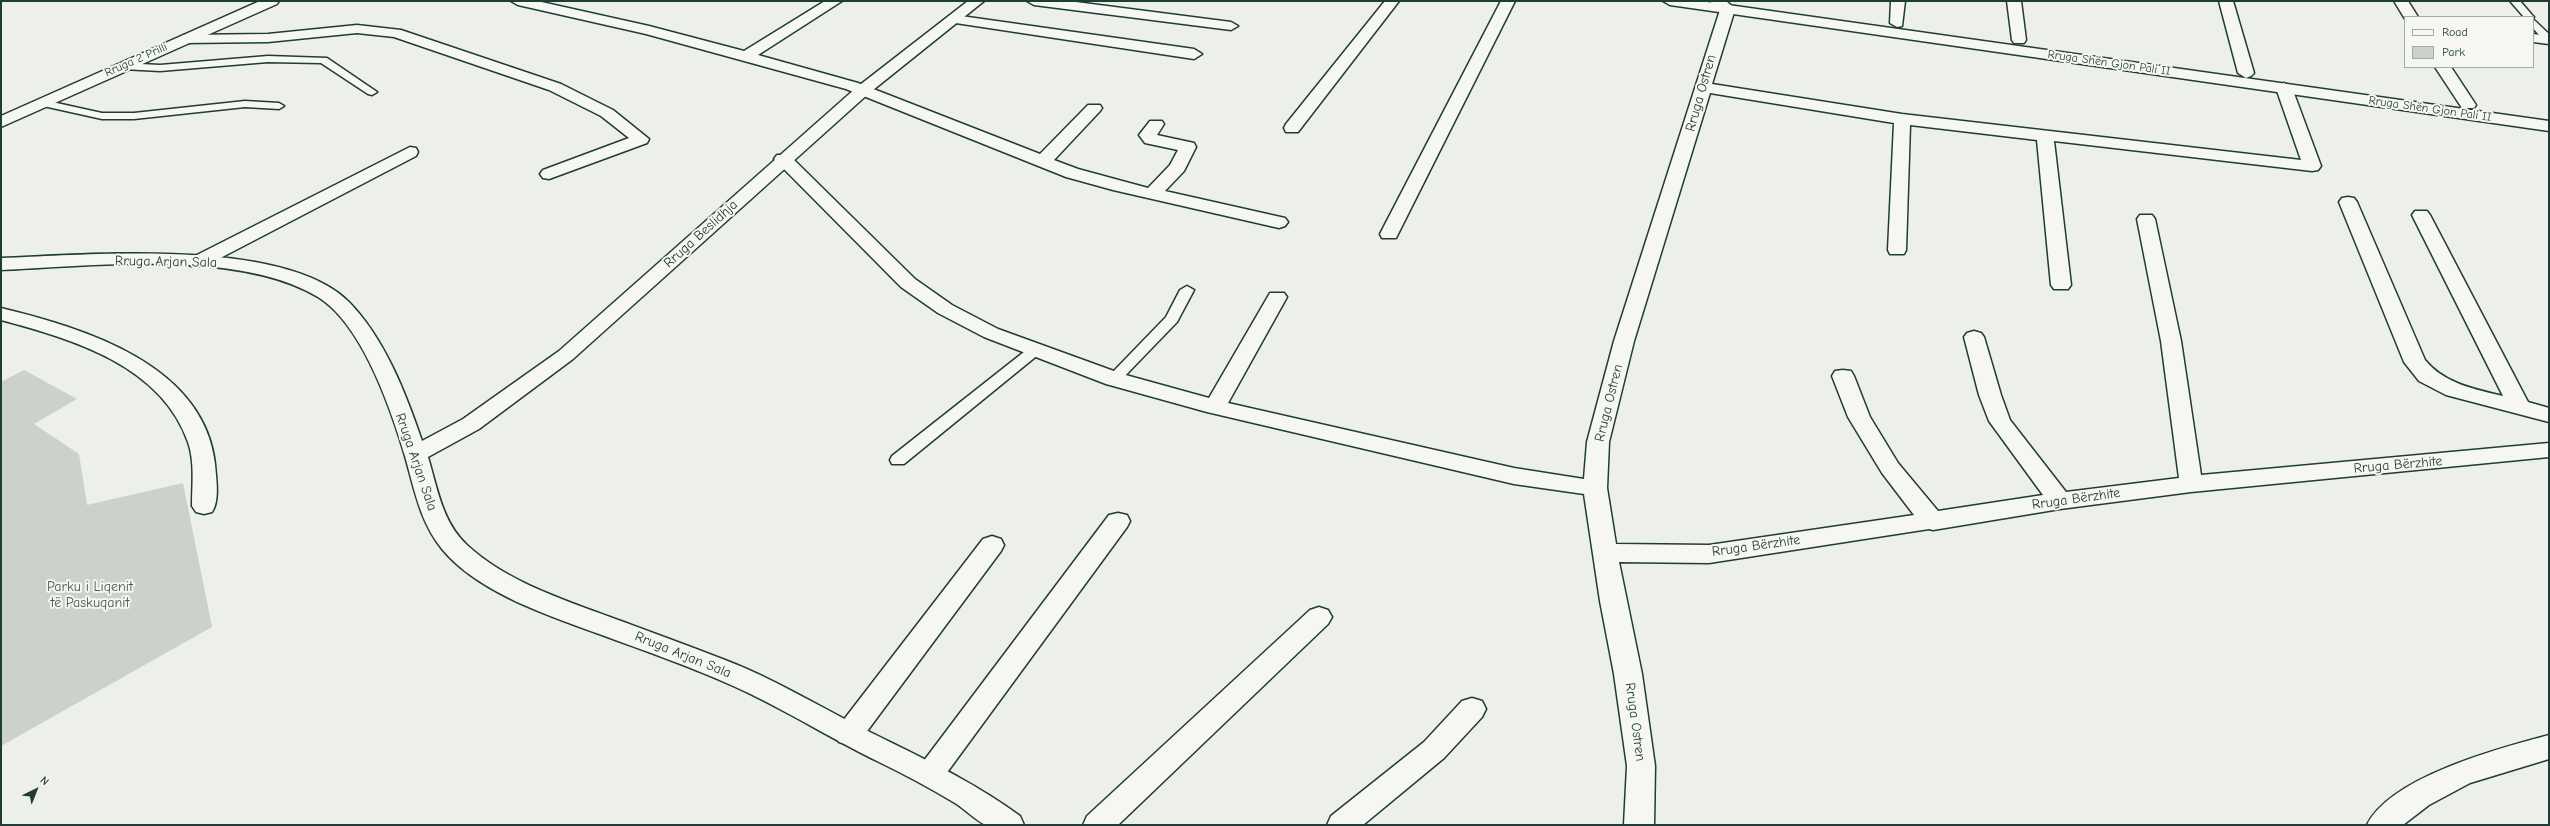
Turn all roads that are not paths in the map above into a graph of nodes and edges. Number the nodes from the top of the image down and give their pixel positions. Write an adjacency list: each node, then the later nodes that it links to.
1 (272, 1): 22 (street, Rruga 2 Prilli)
2 (835, 1): 26 (street)
3 (977, 1): 17 (street, Rruga Beslidhja)
4 (1034, 1): 20 (street)
5 (1392, 1): 43 (street)
6 (1508, 1): 54 (street)
7 (1670, 1): 14 (street, Rruga Shën Gjon Pali II)
8 (1898, 1): 18 (street)
9 (2014, 1): 24 (street)
10 (2226, 1): 29 (street)
11 (2401, 1): 15 (street)
12 (2515, 1): 16 (lane)
13 (528, 2): 26 (street)
14 (1728, 4): 18 (street, Rruga Shën Gjon Pali II); 30 (street, Rruga Ostren); 31 (street, Rruga Shën Gjon Pali II)
15 (2410, 16)
16 (2528, 16)
17 (954, 19): 25 (street); 32 (street, Rruga Beslidhja)
18 (1897, 23): 24 (street, Rruga Shën Gjon Pali II)
19 (2534, 23): 23 (lane)
20 (1232, 26)
21 (2534, 38): 23 (street)
22 (184, 39): 27 (street, Rruga 2 Prilli); 48 (street)
23 (2548, 39)
24 (2018, 40): 29 (street, Rruga Shën Gjon Pali II)
25 (1194, 54)
26 (745, 57): 32 (street)
27 (122, 66): 33 (lane); 34 (street, Rruga 2 Prilli)
28 (2444, 68): 35 (street)
29 (2246, 73): 35 (street, Rruga Shën Gjon Pali II)
30 (1704, 87): 39 (street); 73 (street, Rruga Ostren)
31 (2284, 88): 42 (street, Rruga Shën Gjon Pali II); 44 (street)
32 (862, 91): 46 (street, Rruga Beslidhja); 47 (street)
33 (372, 92)
34 (43, 103): 36 (lane); 40 (street, Rruga 2 Prilli)
35 (2468, 105): 38 (street, Rruga Shën Gjon Pali II)
36 (279, 106)
37 (1094, 108): 47 (street)
38 (2549, 117)
39 (1902, 119): 44 (street); 55 (street)
40 (1, 122)
41 (1156, 124): 49 (street)
42 (2549, 126)
43 (1292, 128)
44 (2045, 134): 58 (street)
45 (410, 152): 56 (street)
46 (783, 159): 63 (street); 70 (street, Rruga Beslidhja)
47 (1042, 162): 49 (street)
48 (549, 174)
49 (1152, 194): 53 (street)
50 (2348, 202): 66 (street)
51 (2421, 215): 66 (street)
52 (2146, 219): 72 (street)
53 (1279, 222)
54 (1389, 234)
55 (1897, 250)
56 (198, 262): 57 (street, Rruga Arjan Sala); 70 (street, Rruga Arjan Sala)
57 (1, 264)
58 (2061, 285)
59 (1187, 290): 65 (lane)
60 (1277, 297): 67 (street)
61 (1, 314): 75 (street)
62 (1974, 337): 74 (street)
63 (1034, 351): 65 (street); 71 (lane)
64 (1843, 376): 77 (street)
65 (1114, 379): 67 (street)
66 (2519, 405): 68 (street)
67 (1215, 407): 73 (street)
68 (2549, 415)
69 (2549, 450): 72 (street, Rruga Bërzhite)
70 (416, 454): 82 (street, Rruga Arjan Sala)
71 (898, 460)
72 (2191, 484): 74 (street, Rruga Bërzhite)
73 (1595, 488): 79 (street, Rruga Ostren)
74 (2060, 501): 77 (street, Rruga Bërzhite)
75 (204, 506)
76 (1118, 521): 84 (street)
77 (1933, 522): 79 (street, Rruga Bërzhite)
78 (992, 545): 82 (street)
79 (1605, 553): 88 (street, Rruga Ostren)
80 (1320, 617): 86 (street)
81 (1472, 709): 87 (street)
82 (849, 734): 84 (street, Rruga Arjan Sala)
83 (2549, 747): 89 (street)
84 (930, 774): 85 (street, Rruga Arjan Sala)
85 (1009, 825)
86 (1098, 825)
87 (1342, 825)
88 (1638, 825)
89 (2382, 825)

